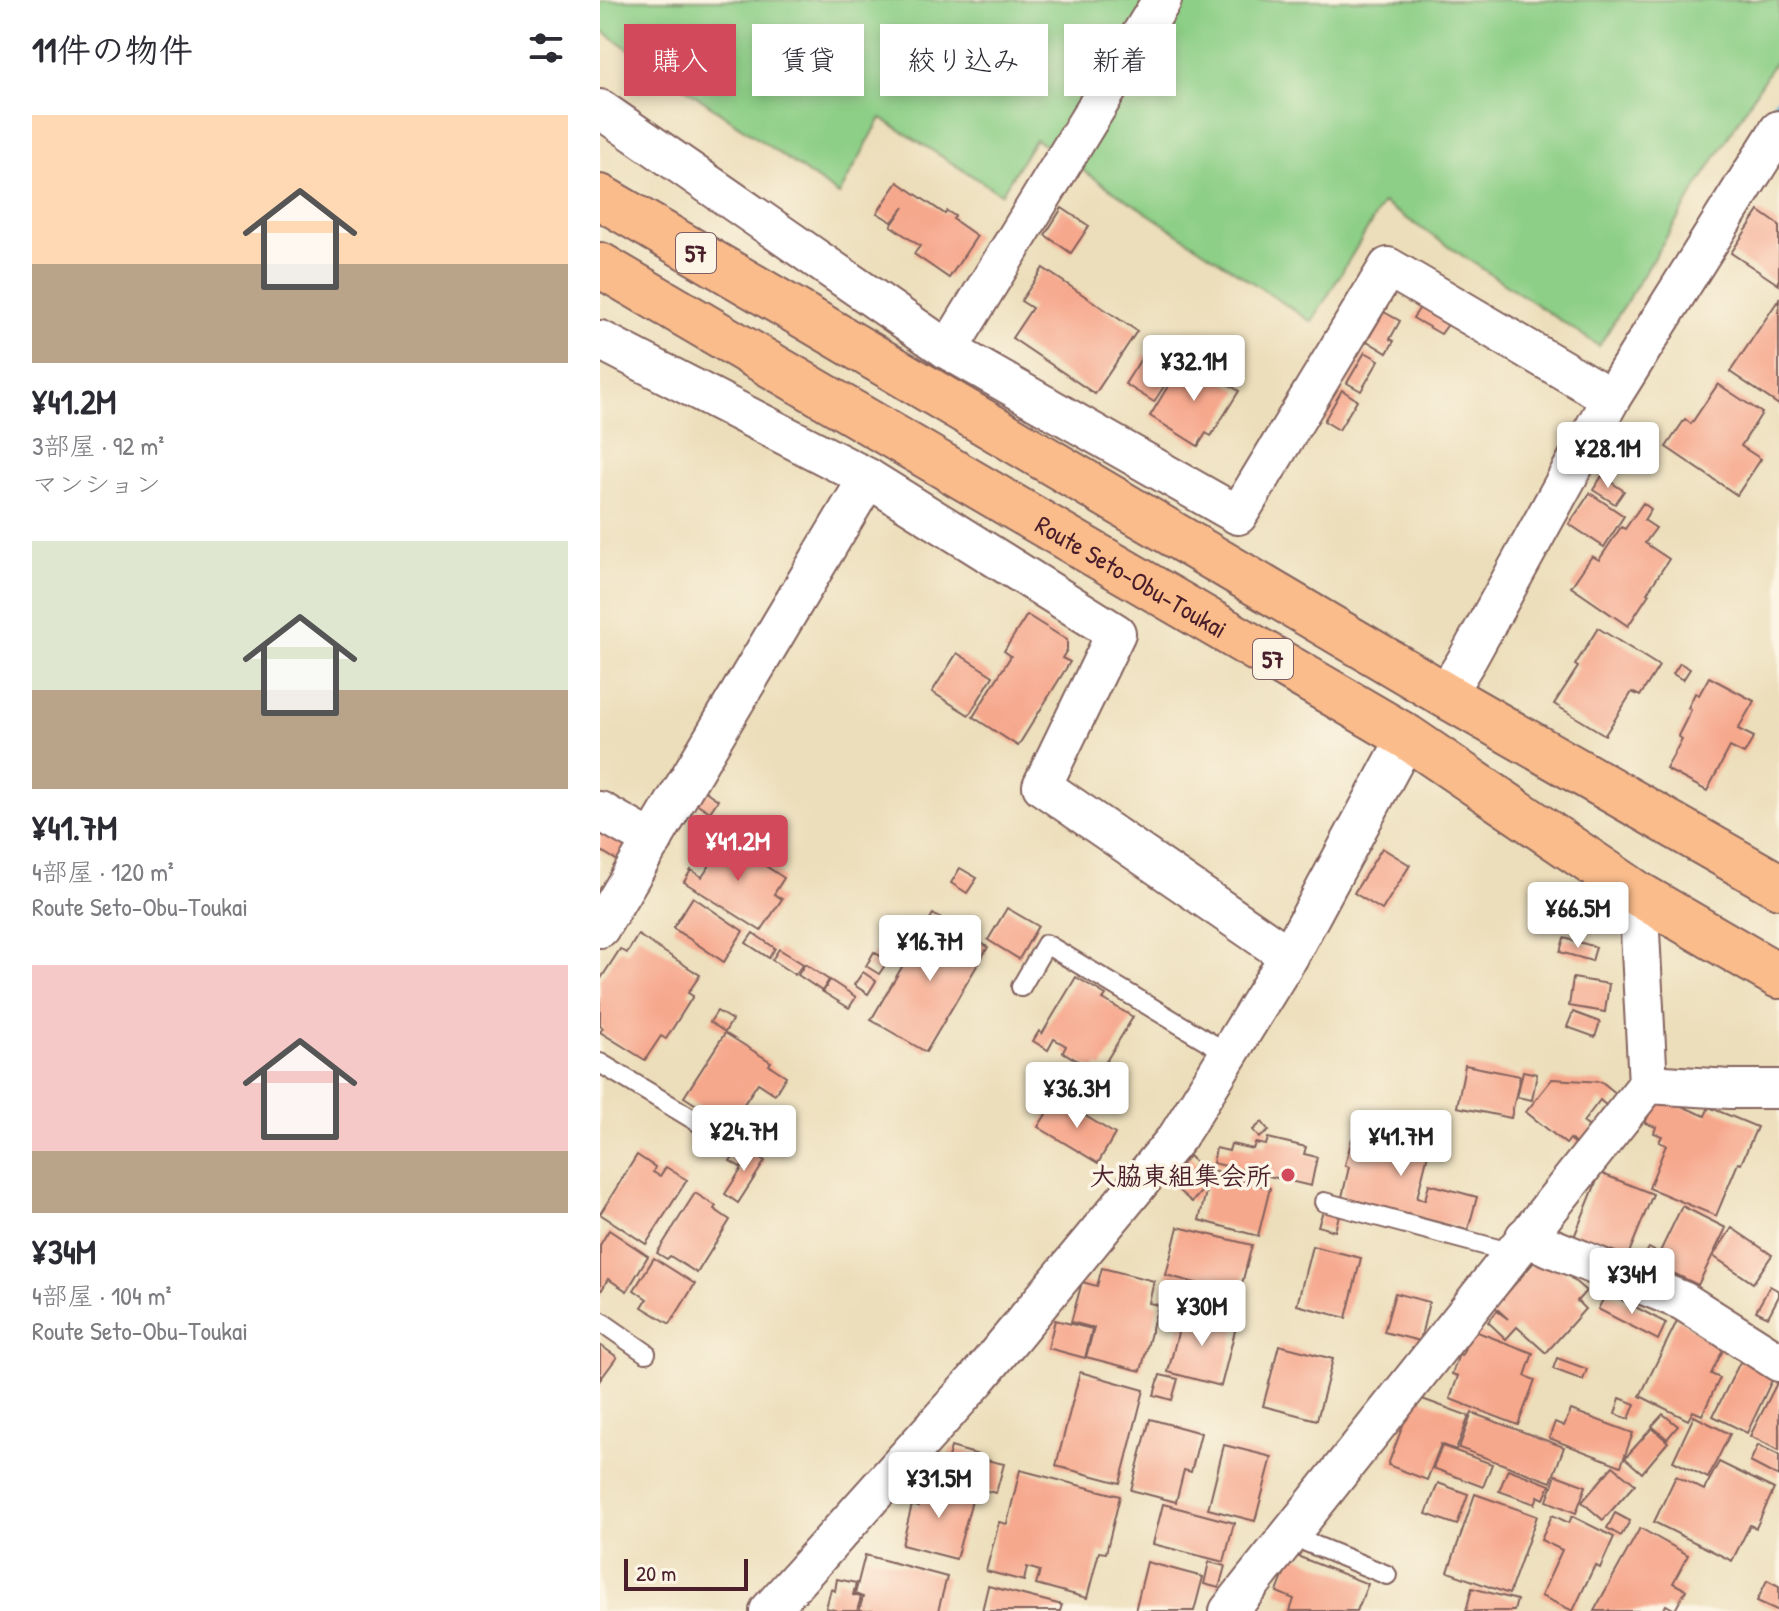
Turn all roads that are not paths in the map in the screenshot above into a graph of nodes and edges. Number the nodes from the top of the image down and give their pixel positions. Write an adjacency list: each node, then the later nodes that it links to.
1 (1162, 0): 7 (street)
2 (600, 109): 7 (street)
3 (1779, 130): 8 (street)
4 (600, 197): 10 (main road, 57)
5 (600, 265): 11 (main road, Route Seto-Obu-Toukai / 57)
6 (600, 340): 9 (street)
7 (948, 350): 8 (street)
8 (1611, 398): 10 (street)
9 (868, 478): 13 (street); 17 (street)
10 (1445, 695): 14 (main road, 57)
11 (1407, 737): 15 (main road, Route Seto-Obu-Toukai / 57); 17 (street)
12 (600, 811): 13 (street)
13 (653, 841): 16 (street)
14 (1779, 886)
15 (1638, 894): 18 (main road, Route Seto-Obu-Toukai / 57); 22 (street)
16 (600, 928)
17 (1289, 956): 20 (street)
18 (1779, 976)
19 (1021, 987): 20 (lane)
20 (1229, 1054): 32 (street)
21 (600, 1063): 24 (lane)
22 (1648, 1084): 23 (street); 26 (street)
23 (1779, 1089)
24 (731, 1142)
25 (1324, 1202): 26 (lane)
26 (1519, 1245): 29 (street); 30 (street)
27 (600, 1321): 28 (lane)
28 (646, 1353)
29 (1779, 1362)
30 (1289, 1535): 31 (lane); 33 (street)
31 (1387, 1575)
32 (769, 1611)
33 (1229, 1611)

